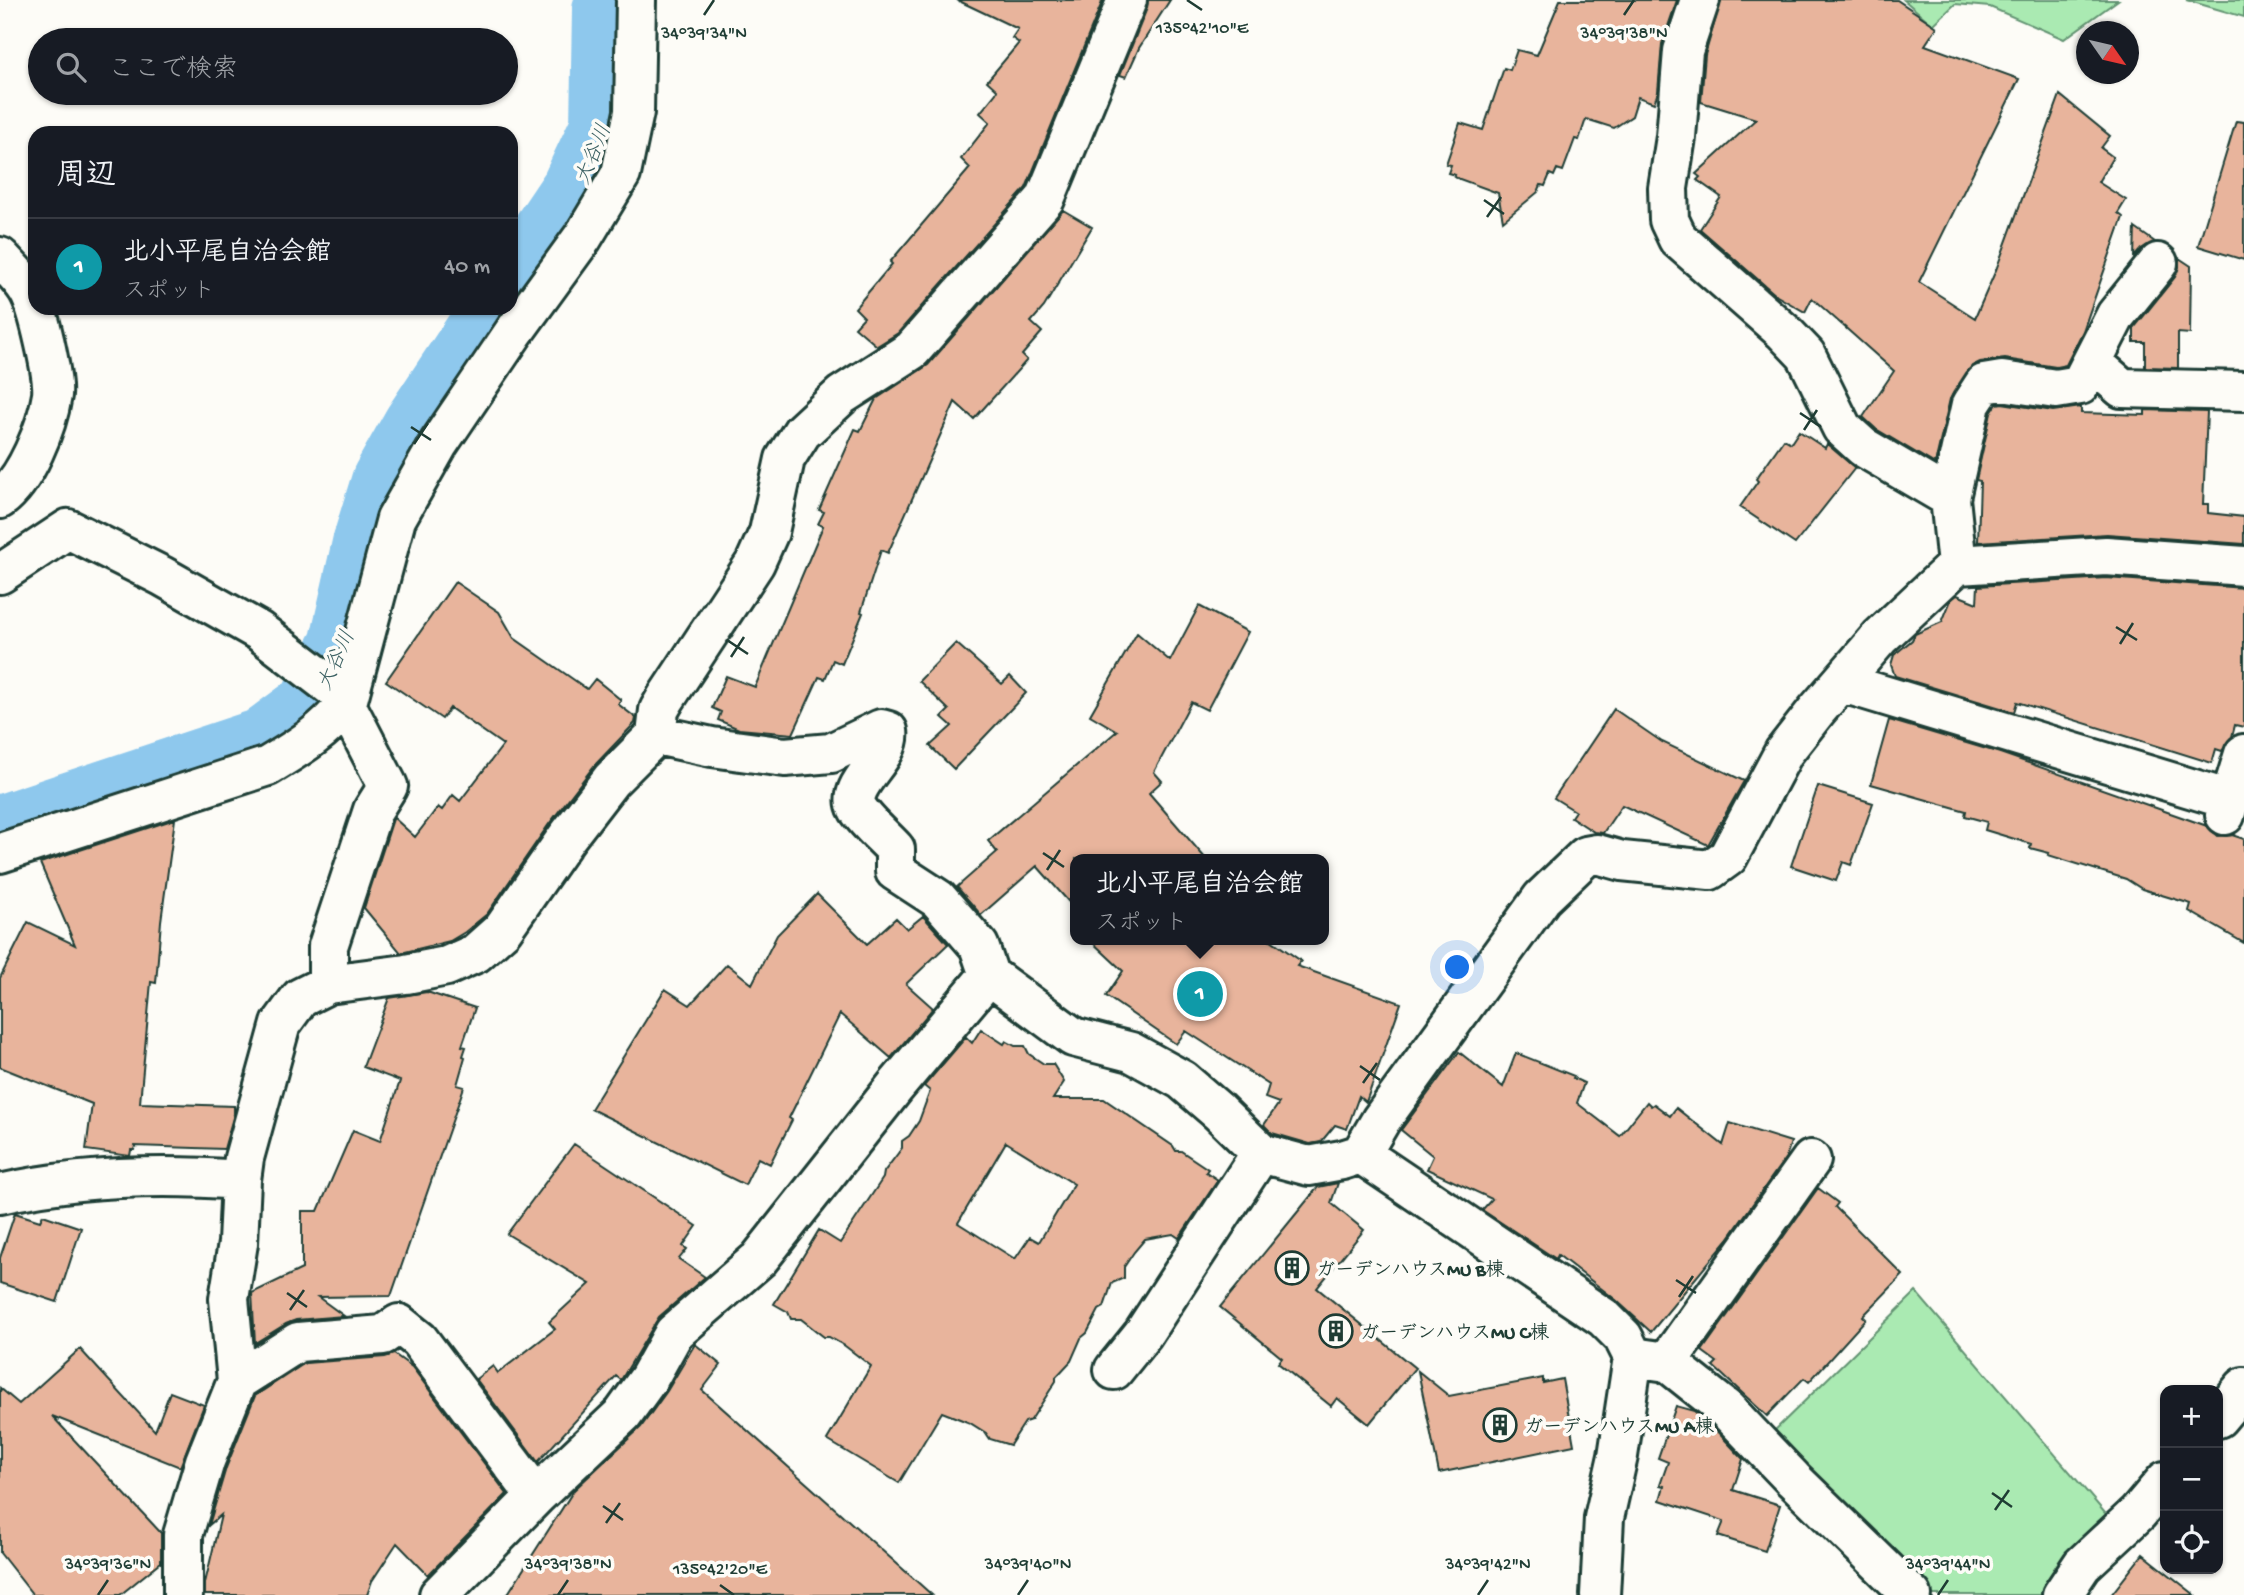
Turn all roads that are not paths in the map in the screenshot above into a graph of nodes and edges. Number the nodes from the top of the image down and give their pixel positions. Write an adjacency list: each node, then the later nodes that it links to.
1 (636, 0): 16 (street)
2 (1127, 0): 17 (street)
3 (1700, 0): 10 (street)
4 (0, 257): 6 (street)
5 (2158, 263): 8 (street)
6 (28, 290)
7 (37, 315): 11 (street)
8 (2092, 362): 9 (street); 10 (street)
9 (2244, 391)
10 (1951, 498): 12 (street)
11 (0, 499)
12 (1957, 565): 13 (street); 15 (street)
13 (2244, 566)
14 (0, 574): 16 (street)
15 (1843, 683): 18 (street); 23 (street)
16 (334, 690): 19 (street); 21 (street)
17 (656, 735): 20 (street); 21 (street)
18 (2244, 754)
19 (0, 853)
20 (989, 975): 22 (street); 33 (street)
21 (328, 984): 25 (street)
22 (1261, 1153): 23 (street); 28 (street)
23 (1361, 1154): 27 (street)
24 (1811, 1160): 27 (street)
25 (241, 1180): 26 (street); 29 (street)
26 (0, 1194)
27 (1650, 1359): 36 (street); 37 (street)
28 (1114, 1370)
29 (237, 1381): 33 (street); 34 (street)
30 (2244, 1387): 31 (street)
31 (2223, 1412)
32 (2160, 1486): 38 (street)
33 (536, 1496): 35 (street)
34 (183, 1595)
35 (439, 1595)
36 (1600, 1595)
37 (1912, 1595)
38 (2062, 1595)

